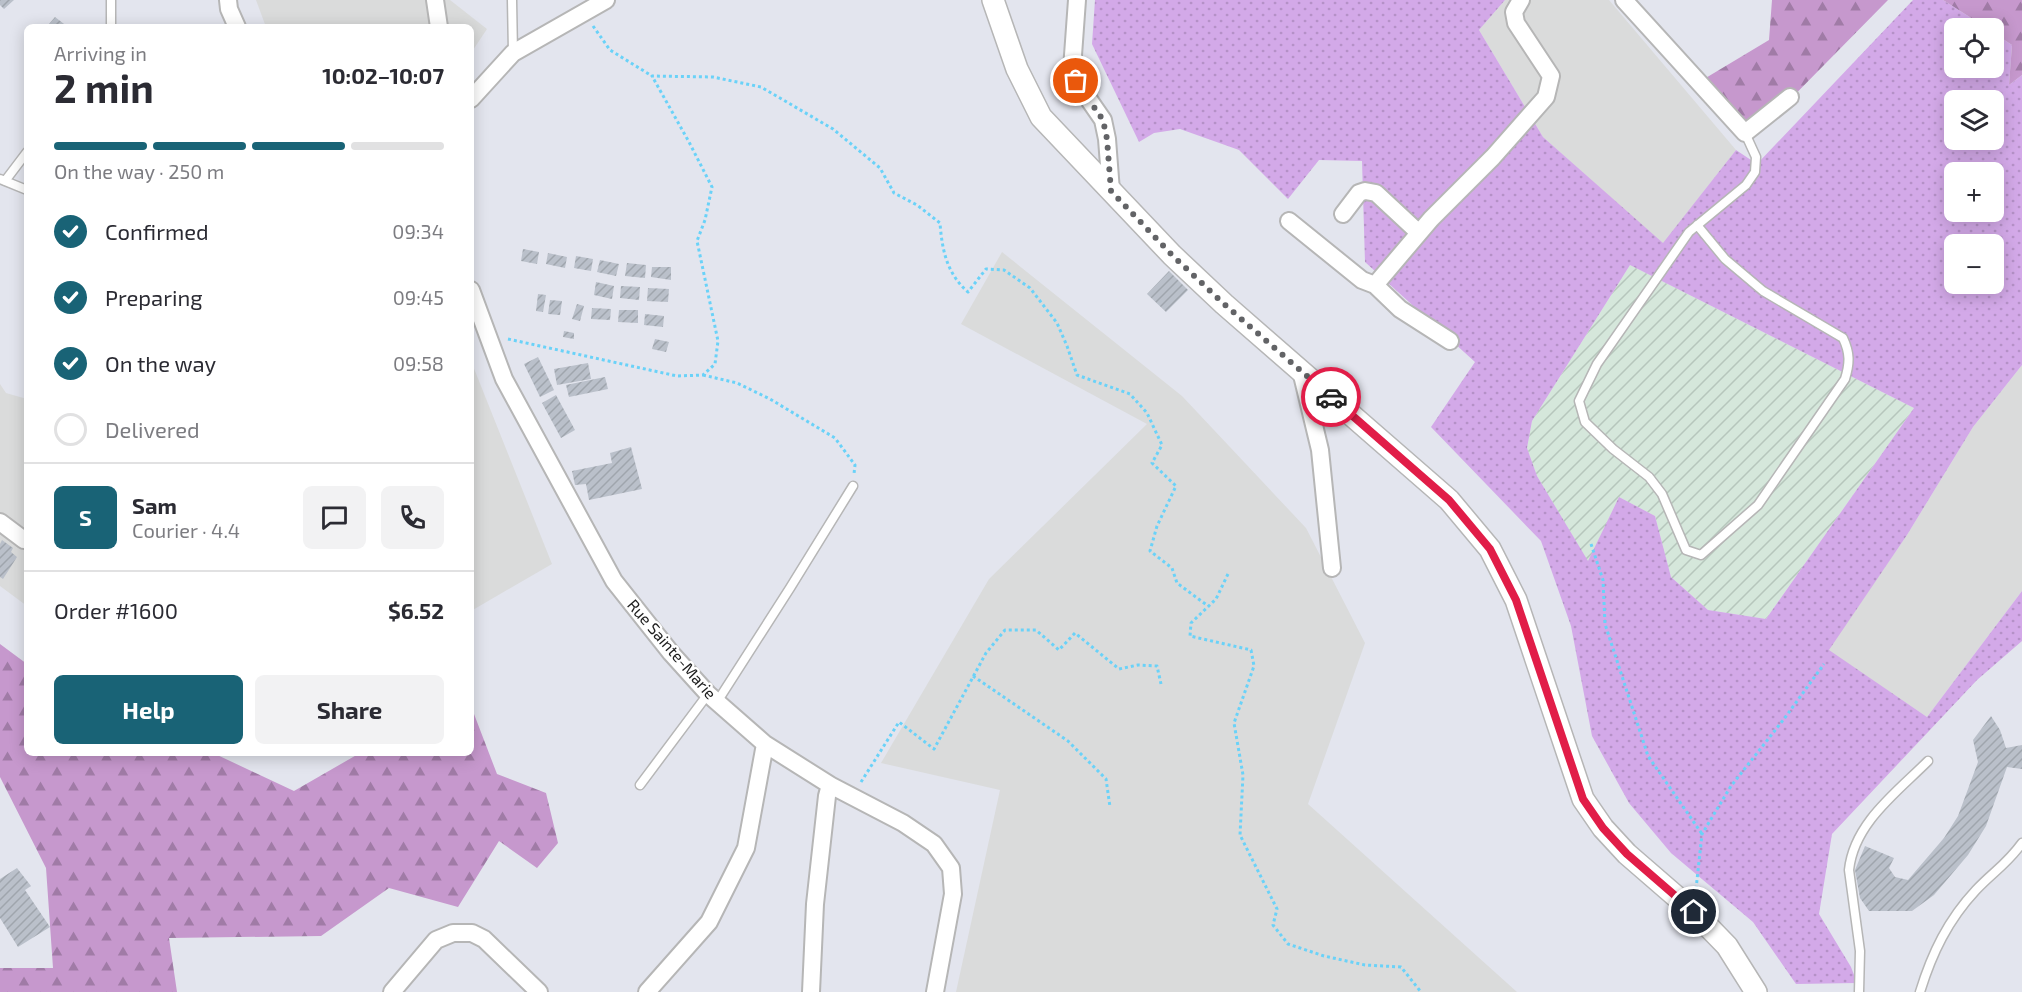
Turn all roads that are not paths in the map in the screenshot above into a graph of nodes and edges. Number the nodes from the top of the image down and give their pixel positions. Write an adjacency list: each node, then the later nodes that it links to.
1 (111, 0): 10 (lane)
2 (228, 0): 11 (street)
3 (435, 0): 12 (street)
4 (512, 0): 13 (lane)
5 (606, 0): 13 (street)
6 (993, 0): 20 (street)
7 (1077, 0): 20 (street)
8 (1521, 0): 24 (street)
9 (1624, 0): 16 (street)
10 (111, 24)
11 (236, 24)
12 (439, 24)
13 (513, 53): 14 (street)
14 (474, 92)
15 (1790, 97): 16 (street)
16 (1745, 133): 23 (lane)
17 (24, 155): 18 (lane)
18 (2, 180): 19 (lane)
19 (24, 189)
20 (1111, 191): 28 (street)
21 (1343, 214): 24 (street)
22 (1289, 221): 25 (street)
23 (1697, 225): 23 (lane)
24 (1419, 233): 25 (street)
25 (1375, 285): 27 (street)
26 (474, 299): 33 (street, Rue Sainte-Marie)
27 (1450, 341)
28 (1301, 372): 32 (street); 44 (street)
29 (853, 486): 33 (lane)
30 (0, 522): 31 (street)
31 (24, 540)
32 (1332, 568)
33 (713, 698): 34 (street, Rue Sainte-Marie); 36 (lane)
34 (765, 744): 37 (street, Rue Sainte-Marie); 41 (street)
35 (1928, 761): 45 (lane)
36 (640, 785)
37 (830, 785): 42 (street); 43 (street, Rue Sainte-Marie)
38 (2022, 843): 46 (lane)
39 (392, 992): 40 (street)
40 (539, 992)
41 (648, 992)
42 (811, 992)
43 (934, 992)
44 (1756, 992)
45 (1859, 992)
46 (1920, 992)

